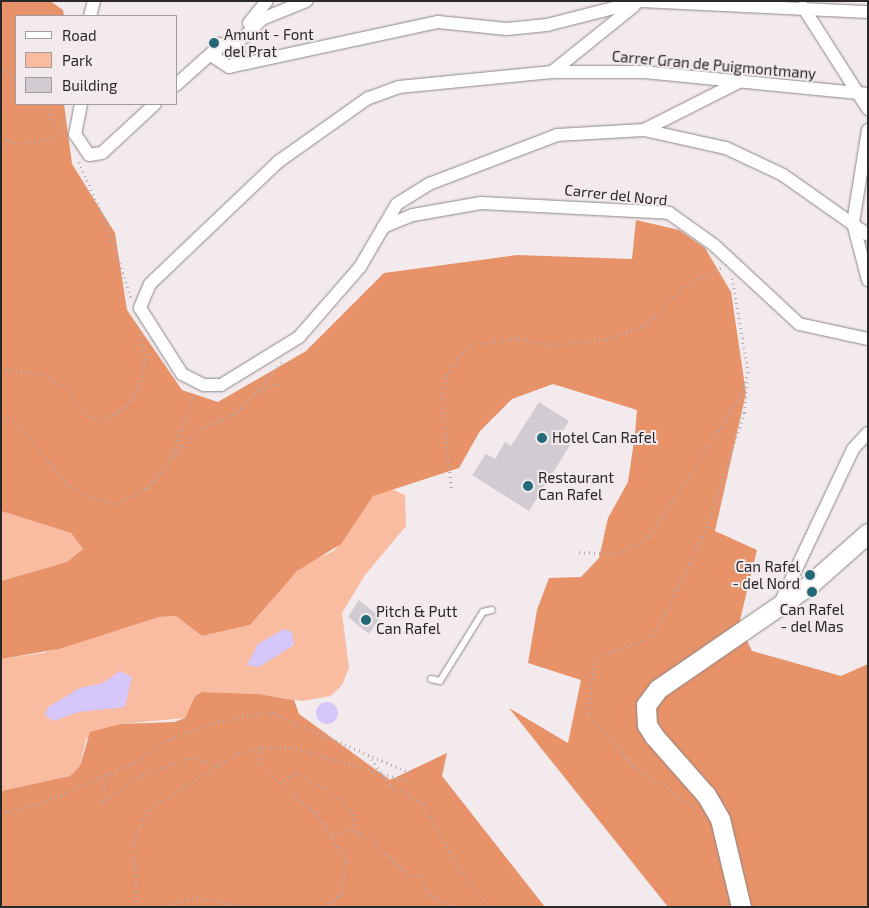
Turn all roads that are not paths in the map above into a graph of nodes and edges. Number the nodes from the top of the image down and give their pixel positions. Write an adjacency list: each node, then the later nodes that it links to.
1 (94, 1): 7 (street)
2 (267, 1): 8 (street)
3 (306, 1): 8 (street)
4 (638, 2): 5 (street); 9 (street); 12 (street)
5 (803, 7): 6 (street); 15 (street, Carrer Gran de Puigmontmany)
6 (868, 12)
7 (90, 15)
8 (235, 44): 9 (street); 10 (street); 10 (street); 11 (street)
9 (259, 60): 10 (street)
10 (227, 66): 11 (street)
11 (195, 69): 14 (street)
12 (552, 72): 13 (street, Carrer Gran de Puigmontmany); 22 (street, Carrer Gran de Puigmontmany)
13 (741, 81): 15 (street, Carrer Gran de Puigmontmany); 19 (street)
14 (178, 83)
15 (862, 94): 18 (street, Carrer Gran de Puigmontmany)
16 (81, 105): 17 (street)
17 (154, 105)
18 (868, 110)
19 (644, 130): 21 (street); 22 (street)
20 (868, 130): 21 (street)
21 (853, 223): 23 (street); 24 (street)
22 (383, 227): 25 (street, Carrer del Nord)
23 (868, 235)
24 (868, 280)
25 (868, 339)
26 (868, 433): 28 (street)
27 (868, 533): 28 (street)
28 (778, 607): 31 (street)
29 (492, 610): 30 (lane)
30 (431, 679)
31 (740, 907)

